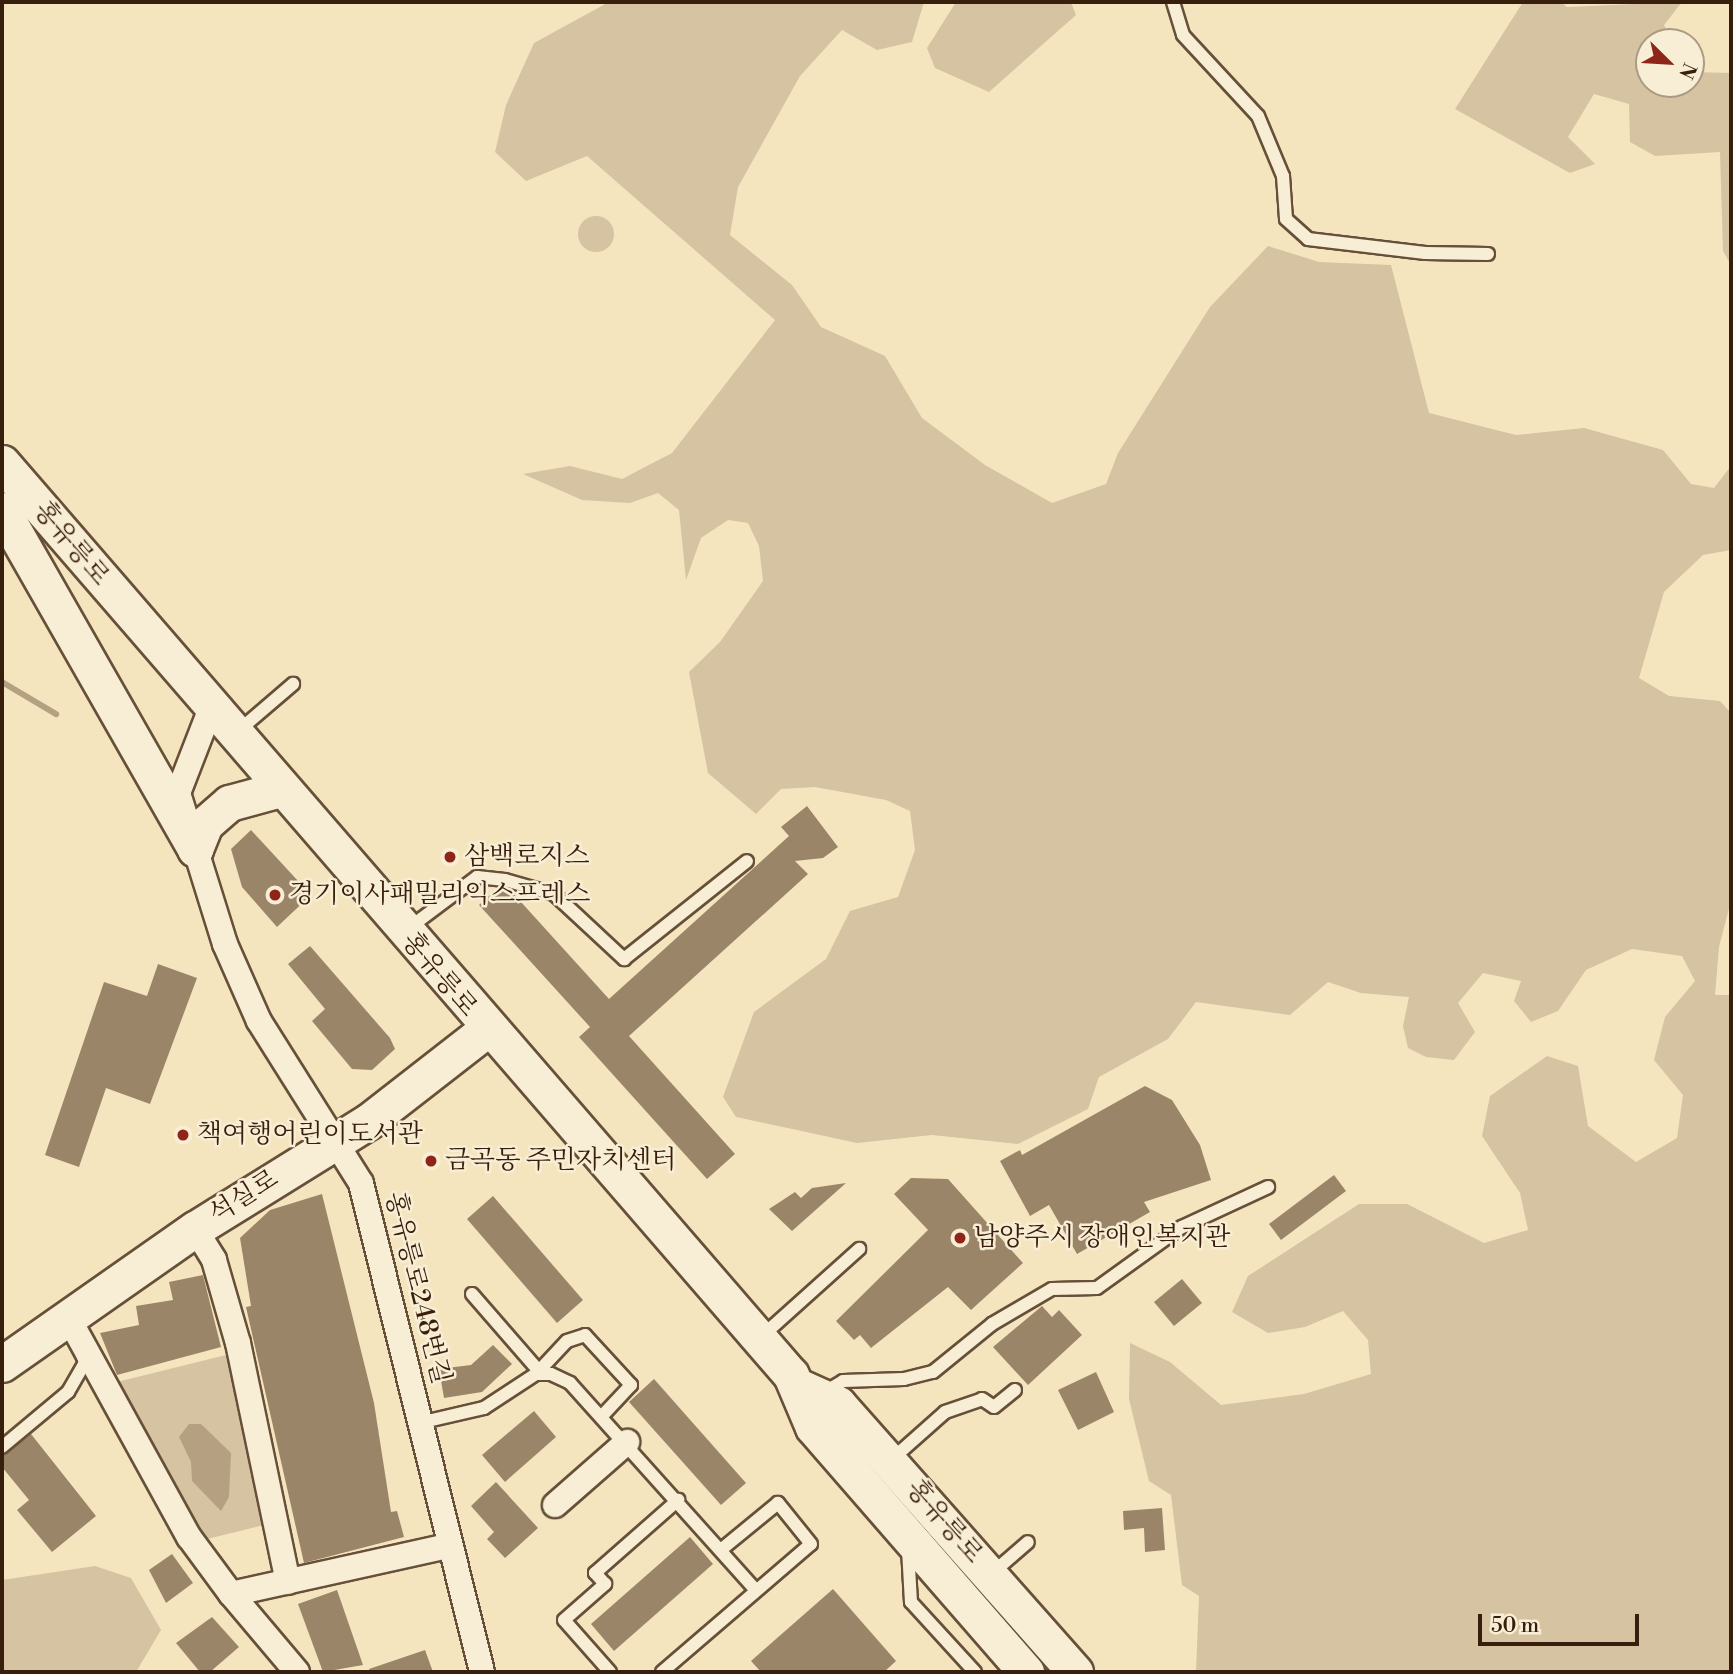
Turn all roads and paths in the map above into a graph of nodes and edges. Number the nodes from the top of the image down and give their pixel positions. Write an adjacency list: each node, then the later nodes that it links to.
1 (1173, 2): 2 (lane)
2 (1488, 254)
3 (2, 463): 6 (street, 홍유릉로)
4 (2, 510): 9 (street)
5 (293, 684): 7 (lane)
6 (211, 708): 7 (street, 홍유릉로); 9 (street, 홍유릉로248번길)
7 (234, 735): 8 (street, 홍유릉로)
8 (281, 789): 9 (street); 11 (street, 홍유릉로)
9 (195, 849): 13 (street, 홍유릉로248번길)
10 (747, 862): 11 (lane)
11 (403, 932): 12 (street, 홍유릉로)
12 (486, 1030): 13 (street, 석실로); 19 (street, 홍유릉로)
13 (338, 1139): 15 (street, 석실로); 25 (street, 홍유릉로248번길)
14 (1268, 1187): 23 (lane)
15 (195, 1229): 18 (street, 석실로); 36 (street)
16 (859, 1249): 19 (lane)
17 (472, 1294): 21 (lane)
18 (69, 1318): 20 (street, 석실로); 27 (lane); 38 (street)
19 (758, 1340): 23 (street, 홍유릉로)
20 (2, 1364)
21 (538, 1373): 24 (lane); 24 (lane); 25 (lane)
22 (1015, 1390): 28 (lane)
23 (809, 1391): 28 (street, 홍유릉로); 31 (street, 홍유릉로)
24 (602, 1416): 26 (lane)
25 (419, 1423): 33 (street, 홍유릉로248번길)
26 (626, 1442): 29 (lane); 30 (street)
27 (2, 1447)
28 (890, 1460): 35 (street, 홍유릉로)
29 (678, 1500): 34 (lane); 41 (lane)
30 (555, 1506)
31 (908, 1538): 43 (lane); 44 (street, 홍유릉로)
32 (1028, 1542): 35 (lane)
33 (448, 1546): 36 (street); 40 (street, 홍유릉로248번길)
34 (722, 1549): 37 (lane); 37 (lane)
35 (990, 1575): 45 (street, 홍유릉로)
36 (288, 1581): 38 (street)
37 (756, 1590): 42 (lane)
38 (231, 1594): 39 (street)
39 (297, 1672)
40 (482, 1672)
41 (610, 1672)
42 (662, 1672)
43 (975, 1672)
44 (1026, 1672)
45 (1075, 1672)

